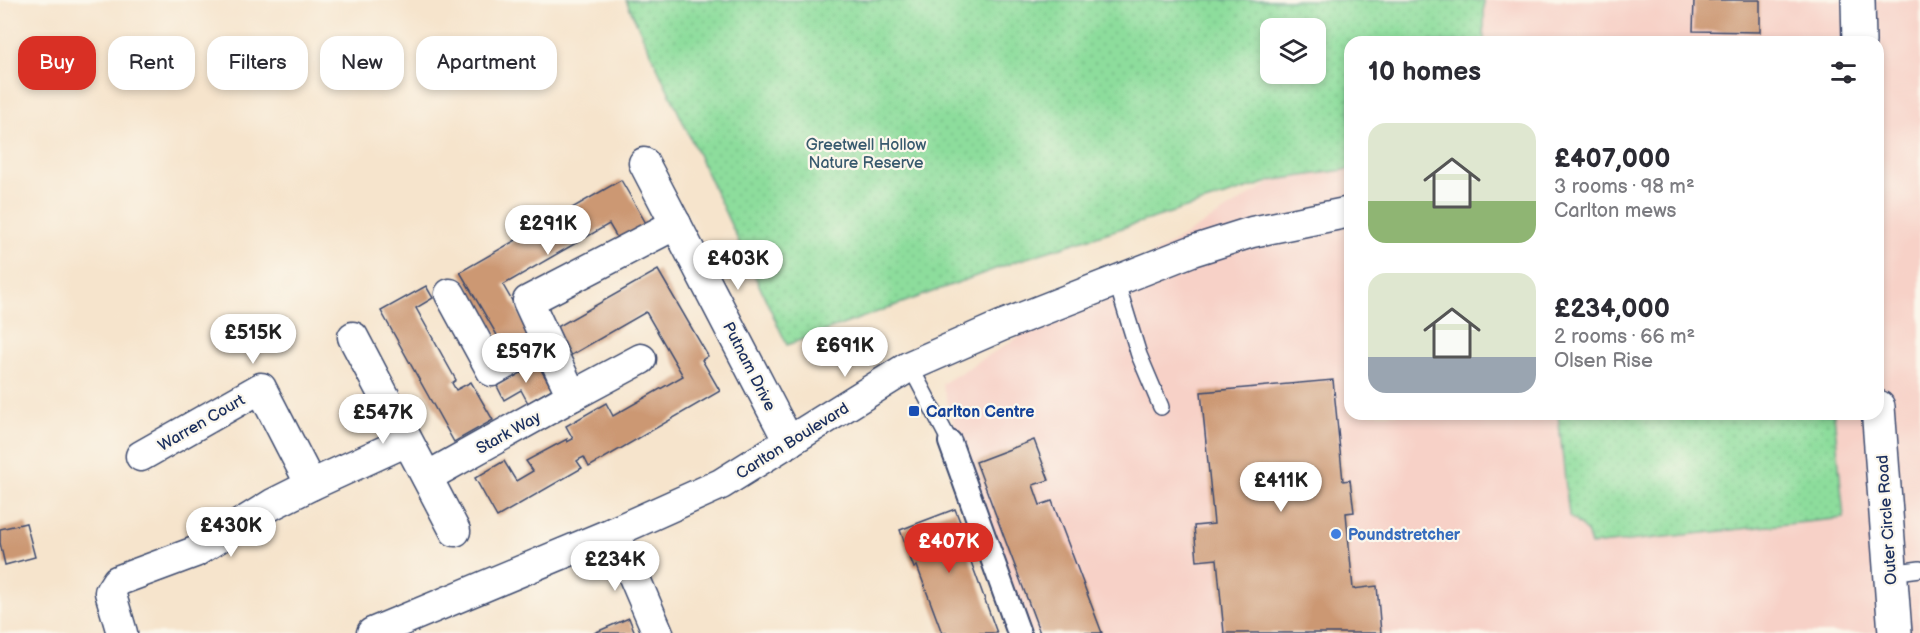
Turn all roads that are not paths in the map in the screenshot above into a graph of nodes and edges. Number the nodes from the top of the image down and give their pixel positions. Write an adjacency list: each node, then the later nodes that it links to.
1 (1858, 0): 2 (main road)
2 (1859, 36)
3 (644, 163): 5 (street, Putnam Drive)
4 (1344, 213): 6 (street, Carlton Boulevard)
5 (676, 224): 9 (street); 16 (street, Putnam Drive)
6 (1116, 280): 11 (street, Carlton Boulevard); 13 (lane)
7 (450, 294): 9 (street)
8 (353, 337): 15 (street)
9 (546, 340): 12 (street)
10 (641, 359): 12 (street, Stark Way)
11 (910, 366): 16 (street, Carlton Boulevard); 17 (lane)
12 (572, 396): 19 (street, Stark Way)
13 (1161, 407)
14 (1880, 420): 23 (main road, Outer Circle Road)
15 (407, 441): 19 (street); 20 (street)
16 (789, 442): 22 (street, Carlton Boulevard)
17 (950, 442): 27 (street)
18 (141, 456): 20 (street, Warren Court)
19 (427, 477): 21 (street)
20 (311, 484): 24 (street)
21 (455, 531)
22 (612, 533): 25 (street, Carlton Boulevard); 26 (street)
23 (1905, 571): 28 (main road, Outer Circle Road)
24 (122, 633)
25 (372, 633)
26 (658, 633)
27 (1019, 633)
28 (1895, 633)

